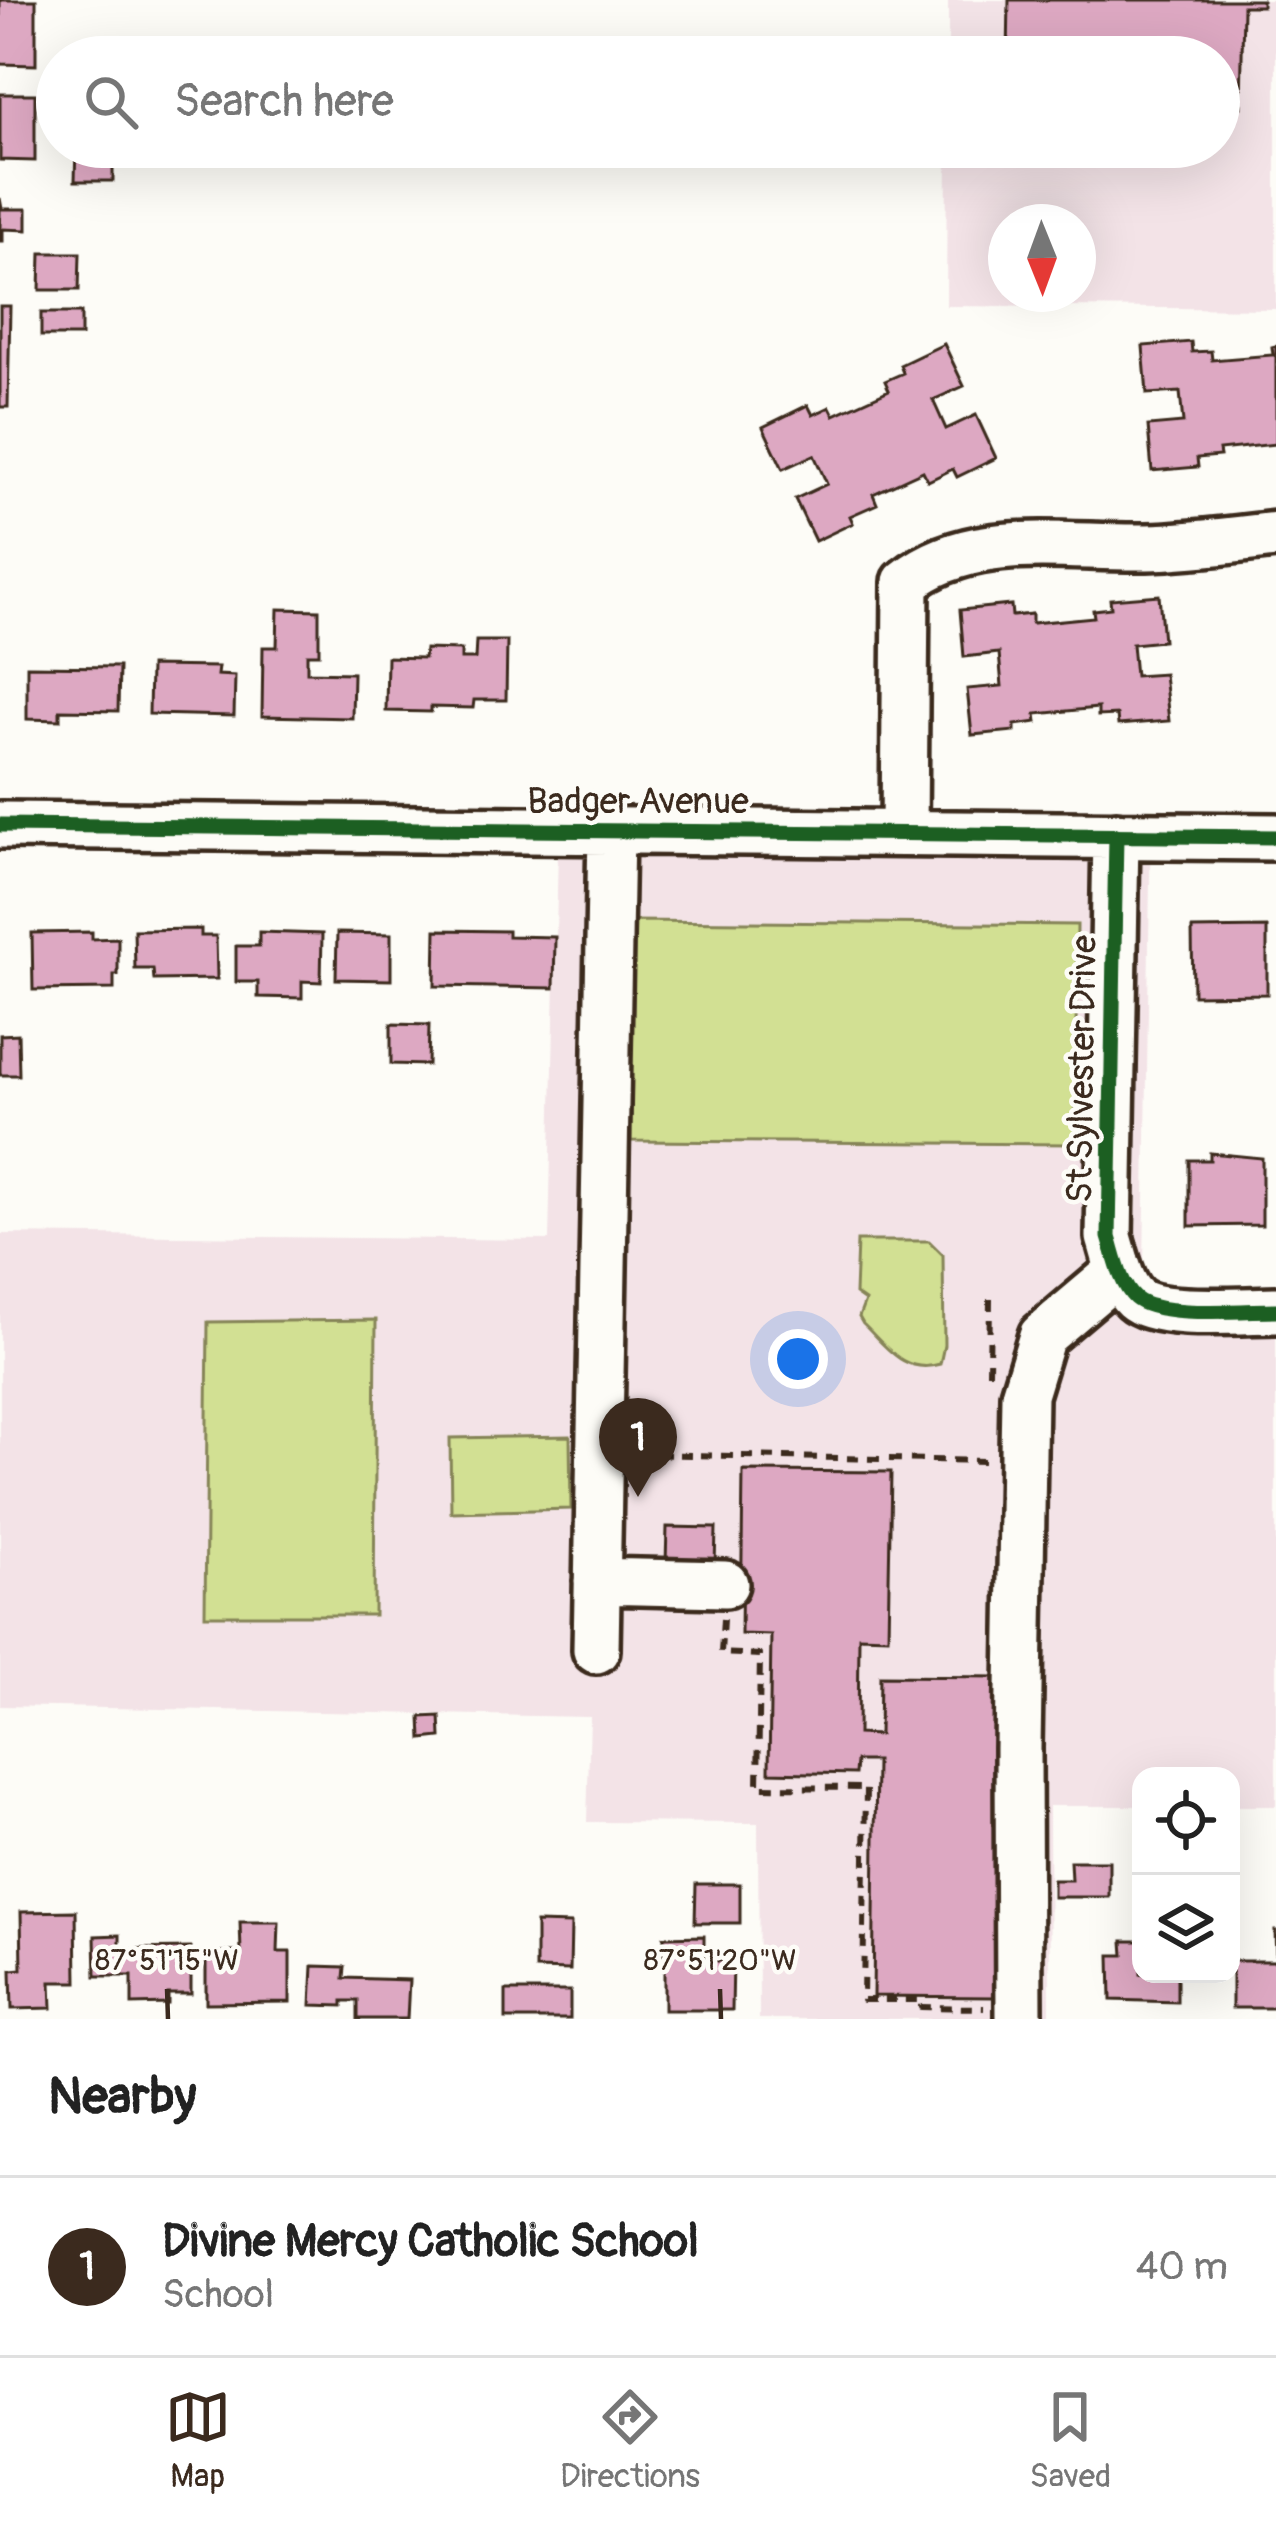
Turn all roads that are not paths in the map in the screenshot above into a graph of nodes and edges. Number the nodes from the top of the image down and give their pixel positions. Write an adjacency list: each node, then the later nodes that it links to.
1 (1276, 535): 4 (street)
2 (0, 825): 3 (street, Badger Avenue)
3 (610, 831): 4 (street, Badger Avenue); 9 (street)
4 (904, 833): 5 (street, Badger Avenue)
5 (1117, 835): 6 (street, Badger Avenue); 7 (street, St Sylvester Drive)
6 (1276, 837)
7 (1119, 1271): 8 (street); 12 (street)
8 (1276, 1310)
9 (597, 1581): 10 (street); 11 (street)
10 (725, 1584)
11 (596, 1650)
12 (1009, 2014)

